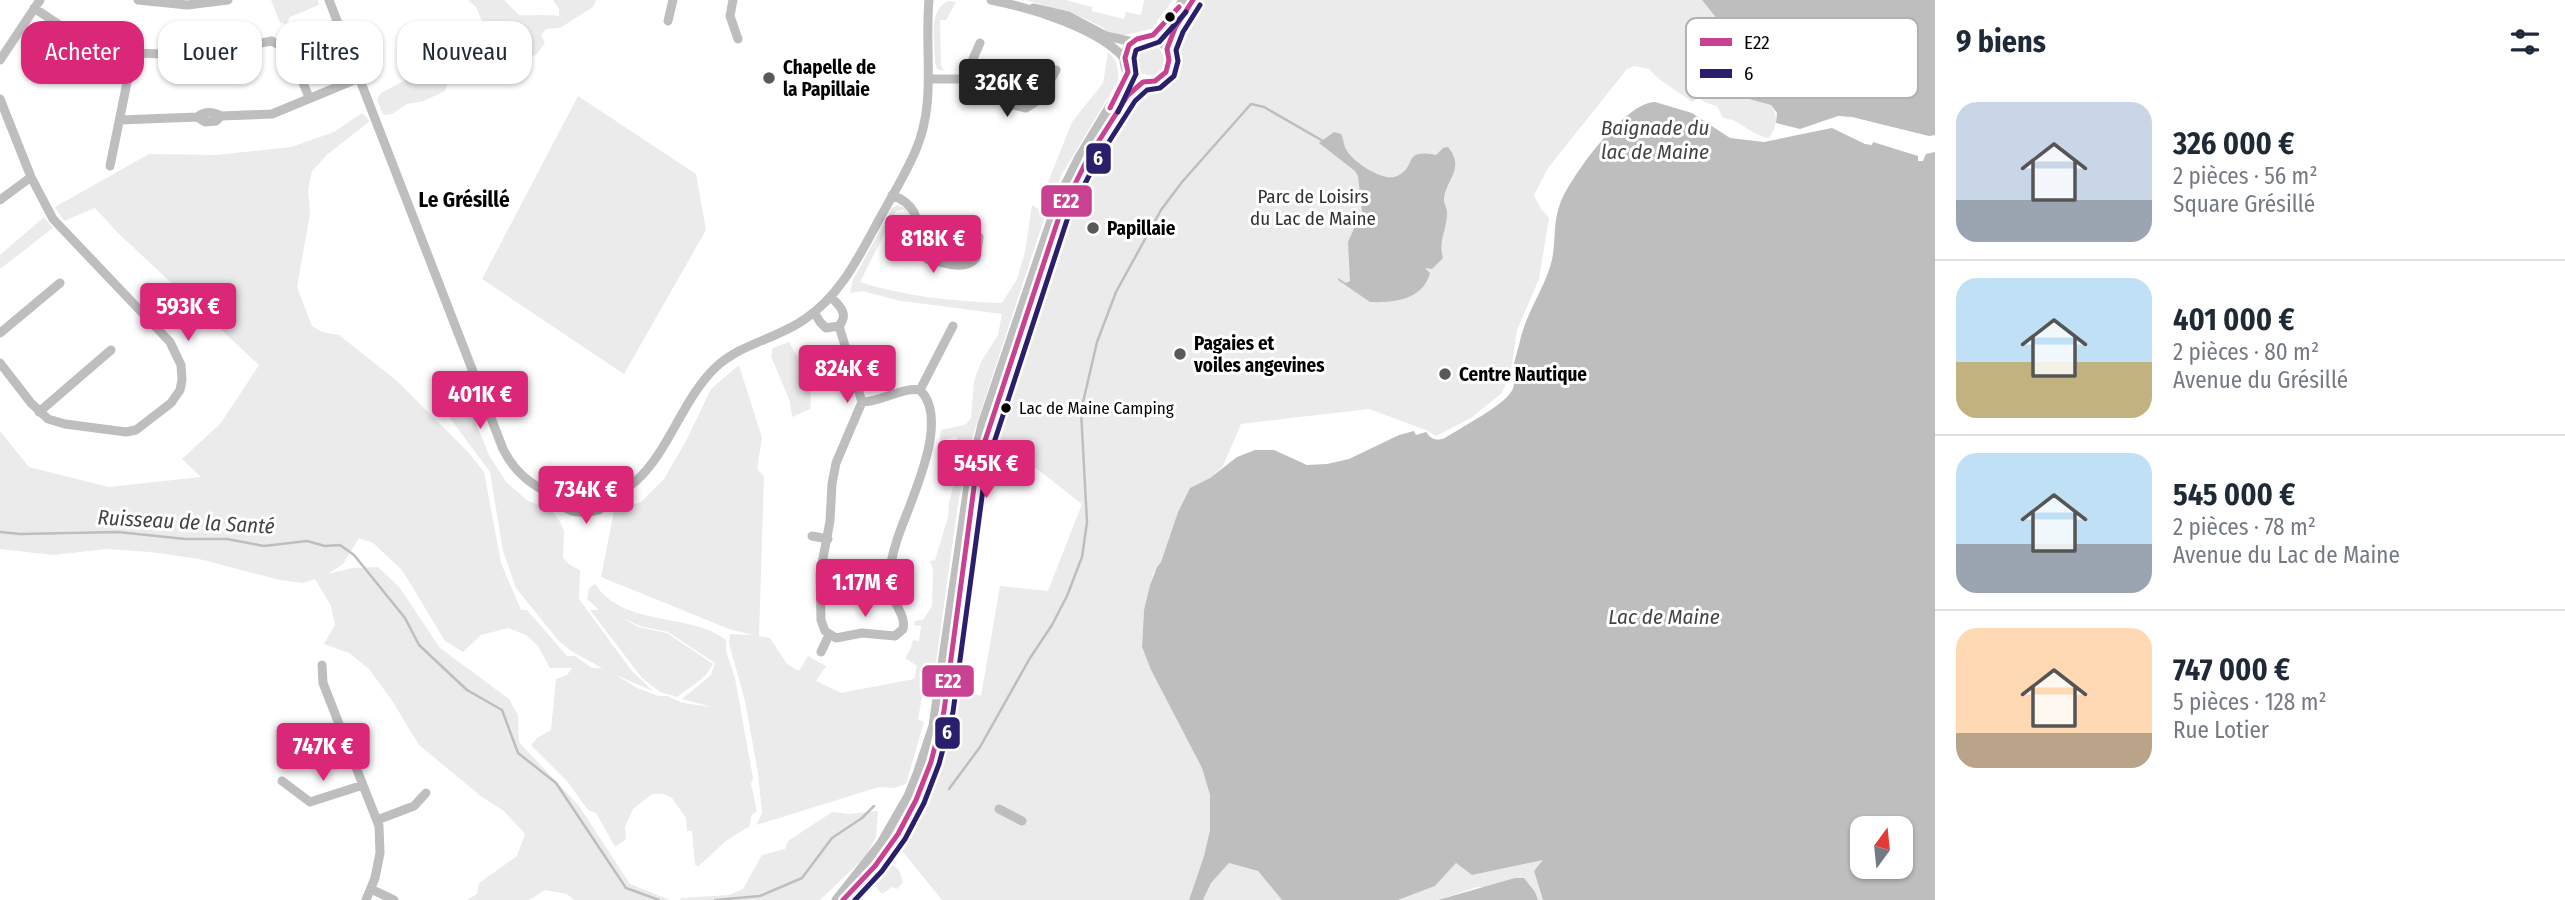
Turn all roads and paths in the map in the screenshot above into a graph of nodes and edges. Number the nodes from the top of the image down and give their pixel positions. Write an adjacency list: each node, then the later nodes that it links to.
1 (138, 0): 2 (street)
2 (228, 0)
3 (329, 0): 13 (street)
4 (673, 0): 14 (street)
5 (733, 0): 16 (street)
6 (929, 0): 26 (street)
7 (991, 0): 11 (street)
8 (1183, 0): 15 (street)
9 (1193, 0): 19 (street)
10 (37, 4): 12 (street); 22 (street)
11 (1023, 7): 17 (street); 21 (street)
12 (58, 21)
13 (337, 21)
14 (668, 21)
15 (1150, 38): 17 (street); 19 (street)
16 (738, 39)
17 (1133, 42): 21 (street)
18 (980, 44): 25 (street)
19 (1167, 49): 27 (street)
20 (144, 53): 31 (street)
21 (1124, 58): 24 (street)
22 (0, 60)
23 (1056, 70): 25 (street)
24 (1128, 72): 27 (street); 61 (street)
25 (965, 78): 26 (street)
26 (929, 79): 36 (street)
27 (1143, 82): 61 (street)
28 (127, 84): 33 (street)
29 (343, 84): 31 (street)
30 (361, 84): 41 (street)
31 (309, 97): 33 (street)
32 (0, 99): 35 (street)
33 (120, 120): 34 (street)
34 (110, 166)
35 (31, 177): 37 (street); 49 (street)
36 (892, 195): 38 (street); 40 (street)
37 (0, 200)
38 (979, 237)
39 (60, 283): 44 (street)
40 (831, 297): 41 (street); 42 (street)
41 (814, 312): 42 (street)
42 (839, 326): 48 (street)
43 (953, 326): 47 (street)
44 (0, 333)
45 (111, 350): 49 (street)
46 (0, 363): 49 (street)
47 (920, 390): 48 (street); 52 (street)
48 (862, 402): 51 (street)
49 (39, 412)
50 (812, 536): 51 (street)
51 (828, 539): 52 (street)
52 (829, 635): 53 (street)
53 (821, 652)
54 (323, 665): 56 (street)
55 (282, 781): 56 (street)
56 (363, 785): 59 (street)
57 (426, 793): 59 (street)
58 (999, 809): 60 (street)
59 (377, 820): 62 (street)
60 (1022, 821)
61 (885, 846): 65 (street); 66 (street)
62 (370, 889): 63 (street); 64 (street)
63 (366, 900)
64 (394, 900)
65 (836, 900)
66 (843, 900)

